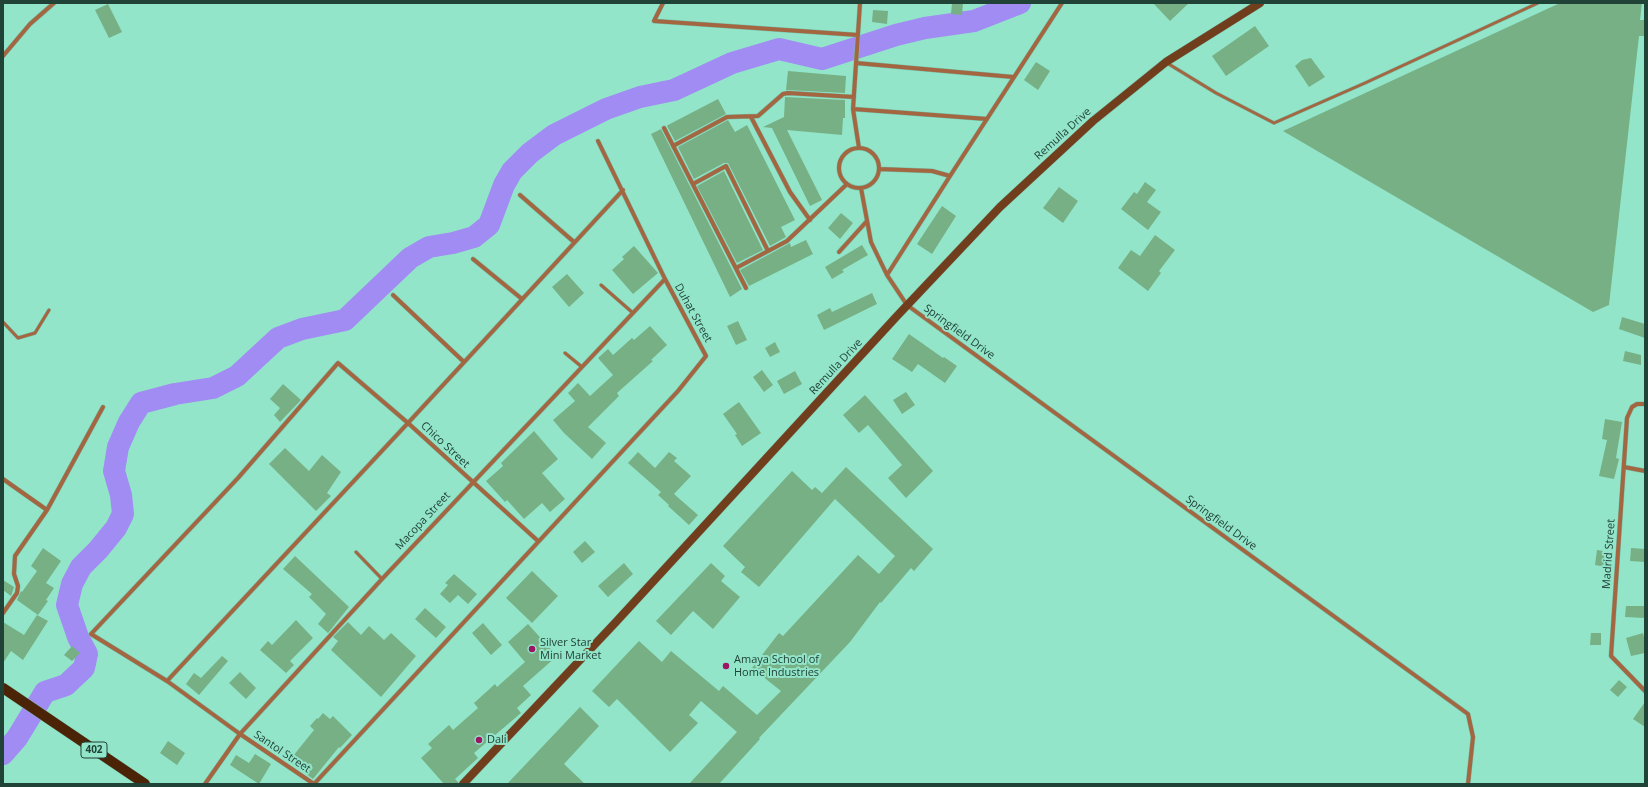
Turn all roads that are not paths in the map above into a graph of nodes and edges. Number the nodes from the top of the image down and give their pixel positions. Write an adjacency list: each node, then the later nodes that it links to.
1 (54, 3): 8 (street)
2 (663, 3): 7 (street)
3 (860, 3): 7 (street)
4 (1062, 3): 11 (street)
5 (1260, 3): 9 (main road, Remulla Drive)
6 (1538, 3): 9 (lane)
7 (858, 35): 10 (street)
8 (3, 56)
9 (1166, 62): 40 (main road, Remulla Drive)
10 (856, 63): 11 (street); 12 (street)
11 (1013, 77): 15 (street)
12 (854, 97): 13 (street); 14 (street)
13 (854, 109): 15 (street); 19 (street)
14 (751, 117): 18 (street); 27 (street)
15 (987, 119): 21 (street)
16 (664, 128): 18 (street)
17 (598, 141): 25 (street, Duhat Street)
18 (673, 146): 22 (street)
19 (859, 148): 20 (street); 23 (street)
20 (879, 169): 21 (street); 24 (street)
21 (950, 176): 34 (street)
22 (693, 184): 30 (street); 33 (street)
23 (847, 184): 24 (street); 27 (street)
24 (861, 188): 28 (street)
25 (622, 190): 29 (street); 35 (street, Duhat Street)
26 (520, 195): 29 (street)
27 (810, 220): 30 (street)
28 (867, 221): 31 (street); 34 (street)
29 (574, 242): 39 (street)
30 (768, 251): 33 (street)
31 (839, 252)
32 (473, 258): 39 (street)
33 (736, 268): 37 (street)
34 (887, 275): 40 (street)
35 (665, 279): 42 (street, Macopa Street); 56 (street, Duhat Street)
36 (601, 286): 42 (lane)
37 (746, 288)
38 (392, 295): 45 (street)
39 (522, 299): 45 (street)
40 (907, 305): 67 (main road, Remulla Drive); 68 (street, Springfield Drive)
41 (49, 310): 43 (lane)
42 (633, 313): 47 (street, Macopa Street)
43 (3, 322)
44 (565, 353): 47 (lane)
45 (464, 362): 50 (street)
46 (338, 363): 50 (street, Chico Street); 60 (street, Santol Street)
47 (582, 367): 54 (street, Macopa Street)
48 (1645, 404): 51 (street, Madrid Street)
49 (103, 406): 55 (street)
50 (408, 423): 54 (street, Chico Street); 60 (street)
51 (1624, 467): 52 (street); 62 (street, Madrid Street)
52 (1645, 471)
53 (3, 479): 55 (street)
54 (472, 482): 56 (street, Chico Street); 58 (street, Macopa Street)
55 (47, 510): 59 (street)
56 (538, 541): 66 (street)
57 (356, 552): 58 (lane)
58 (382, 579): 63 (street, Macopa Street)
59 (3, 613)
60 (167, 681): 63 (street, Santol Street)
61 (4, 690): 64 (main road, 402)
62 (1645, 691)
63 (240, 734): 65 (street, Macopa Street); 66 (street, Santol Street)
64 (145, 784)
65 (205, 784)
66 (314, 784)
67 (463, 784)
68 (1468, 784)

